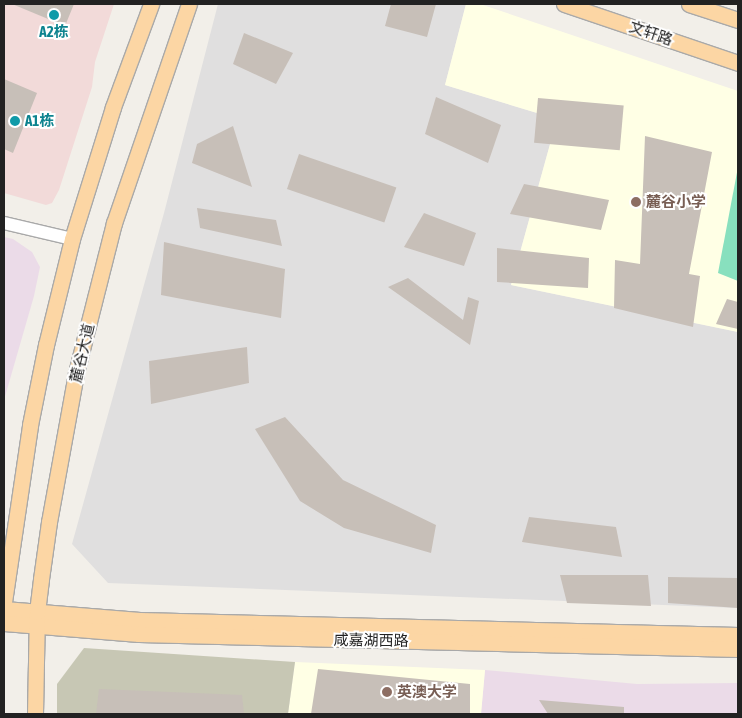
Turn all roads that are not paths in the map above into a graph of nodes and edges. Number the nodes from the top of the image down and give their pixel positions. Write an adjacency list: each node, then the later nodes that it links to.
1 (151, 4): 8 (main road)
2 (189, 4): 11 (main road, 麓谷大道)
3 (564, 4): 6 (main road, 文轩路)
4 (689, 4): 5 (main road)
5 (738, 20)
6 (738, 63)
7 (4, 223): 8 (street)
8 (72, 239): 9 (main road)
9 (4, 602)
10 (4, 609): 11 (main road, 咸嘉湖西路)
11 (37, 619): 12 (main road, 咸嘉湖西路); 13 (main road, 咸嘉湖西路); 14 (main road, 咸嘉湖西路); 15 (main road, 麓谷大道)
12 (4, 623)
13 (738, 636)
14 (738, 649)
15 (35, 714)

